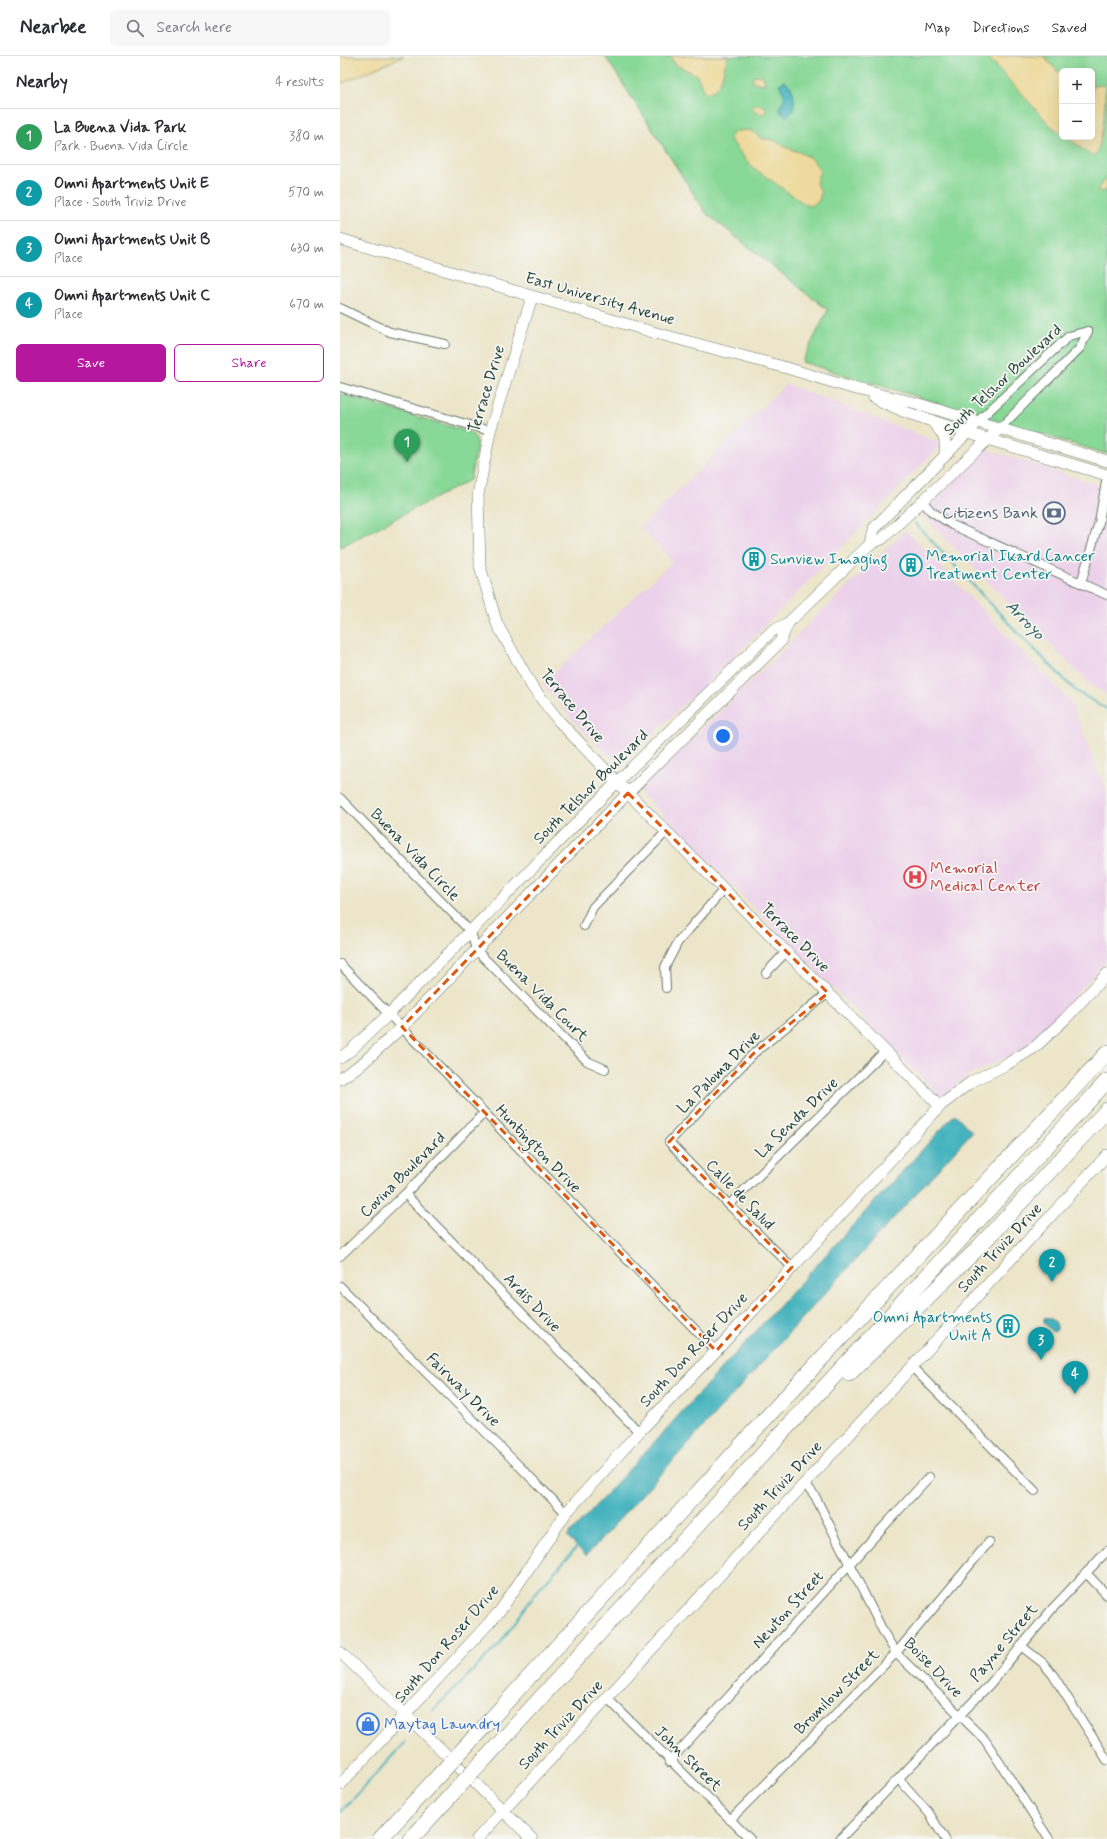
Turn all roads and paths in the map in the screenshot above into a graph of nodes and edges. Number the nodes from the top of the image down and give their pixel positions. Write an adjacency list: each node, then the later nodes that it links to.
1 (340, 239): 2 (main road, East University Avenue)
2 (532, 297): 6 (main road, East University Avenue); 10 (main road, Terrace Drive)
3 (340, 308): 4 (street)
4 (445, 344)
5 (340, 387): 10 (street)
6 (852, 388): 7 (main road, East University Avenue); 8 (main road, East University Avenue)
7 (930, 420): 11 (main road, East University Avenue); 13 (main road)
8 (977, 422): 9 (main road, East University Avenue); 9 (street, South Telshor Boulevard); 11 (main road, South Telshor Boulevard)
9 (999, 429): 12 (main road, South Telshor Boulevard); 14 (main road, East University Avenue)
10 (490, 431): 23 (main road, Terrace Drive)
11 (969, 432): 12 (main road, East University Avenue); 13 (main road, South Telshor Boulevard)
12 (987, 439): 15 (main road, East University Avenue); 16 (main road, South Telshor Boulevard)
13 (944, 457): 17 (main road, South Telshor Boulevard)
14 (1107, 461)
15 (1107, 475): 18 (street)
16 (922, 501): 17 (main road, South Telshor Boulevard); 18 (street)
17 (870, 544): 20 (main road, South Telshor Boulevard)
18 (1081, 583): 19 (street)
19 (1107, 595)
20 (788, 623): 21 (main road, South Telshor Boulevard); 22 (main road, South Telshor Boulevard)
21 (747, 656): 22 (main road); 23 (main road, South Telshor Boulevard)
22 (756, 666): 24 (main road, South Telshor Boulevard)
23 (617, 782): 24 (main road, Terrace Drive); 29 (main road, South Telshor Boulevard)
24 (628, 793): 26 (main road, Terrace Drive); 30 (main road, South Telshor Boulevard)
25 (340, 798): 29 (street, Buena Vida Circle)
26 (666, 832): 27 (main road, Terrace Drive); 28 (street)
27 (724, 890): 31 (main road, Terrace Drive); 35 (street)
28 (584, 926)
29 (471, 932): 30 (street, Buena Vida Court); 37 (main road, South Telshor Boulevard)
30 (476, 950): 38 (main road, South Telshor Boulevard); 43 (street, Buena Vida Court)
31 (786, 952): 33 (street); 36 (main road, Terrace Drive)
32 (340, 964): 37 (street, Huntington Drive)
33 (766, 973)
34 (1107, 974): 46 (main road, South Don Roser Drive)
35 (666, 988)
36 (828, 993): 40 (main road, Terrace Drive); 50 (street, La Paloma Drive)
37 (389, 1014): 38 (street, Huntington Drive); 42 (main road, South Telshor Boulevard)
38 (402, 1027): 44 (main road, South Telshor Boulevard); 49 (street, Huntington Drive)
39 (1107, 1041): 47 (highway)
40 (885, 1051): 46 (main road, Terrace Drive); 53 (street, La Senda Drive)
41 (1107, 1053): 47 (highway)
42 (340, 1058)
43 (605, 1069)
44 (340, 1079)
45 (1107, 1081): 61 (highway)
46 (940, 1106): 55 (main road, South Don Roser Drive)
47 (1054, 1110): 82 (highway, bridge)
48 (1107, 1110): 61 (highway)
49 (484, 1114): 52 (street, Covina Boulevard); 57 (street, Huntington Drive)
50 (670, 1142): 53 (street, Calle de Salud)
51 (1107, 1155): 58 (main road, South Triviz Drive)
52 (405, 1194): 54 (street, Covina Boulevard); 59 (street, Ardis Drive)
53 (729, 1205): 55 (street, Calle de Salud)
54 (340, 1256)
55 (792, 1267): 57 (main road, South Don Roser Drive)
56 (340, 1286): 64 (street, Fairway Drive)
57 (716, 1351): 59 (main road, South Don Roser Drive)
58 (912, 1367): 62 (main road, South Triviz Drive); 63 (street)
59 (639, 1432): 64 (main road, South Don Roser Drive)
60 (929, 1477): 67 (street, Newton Street)
61 (739, 1480): 83 (highway, bridge)
62 (805, 1483): 67 (street, Boise Drive); 73 (main road, South Triviz Drive)
63 (1035, 1490)
64 (566, 1513): 74 (main road, South Don Roser Drive)
65 (989, 1542): 72 (street, Bromilow Street)
66 (1107, 1551): 68 (street, Payne Street)
67 (849, 1564): 72 (street, Boise Drive); 77 (street, Newton Street)
68 (1086, 1574): 69 (street); 70 (street, Payne Street)
69 (1107, 1595)
70 (1021, 1646): 75 (street, Payne Street); 76 (street)
71 (340, 1652): 74 (main road)
72 (896, 1653): 75 (street, Boise Drive); 81 (street, Bromilow Street)
73 (607, 1698): 77 (street, John Street); 80 (main road, South Triviz Drive)
74 (406, 1715): 79 (main road, South Don Roser Drive); 80 (main road)
75 (960, 1715): 78 (street, Payne Street); 89 (street, Boise Drive)
76 (1107, 1760)
77 (669, 1762): 81 (street, John Street)
78 (899, 1779): 87 (street, Payne Street); 88 (street)
79 (340, 1785)
80 (503, 1811): 84 (main road, South Triviz Drive); 85 (main road)
81 (730, 1820): 86 (street, John Street)
82 (380, 1839)
83 (411, 1839)
84 (477, 1839)
85 (532, 1839)
86 (750, 1839)
87 (840, 1839)
88 (945, 1839)
89 (1050, 1839)

